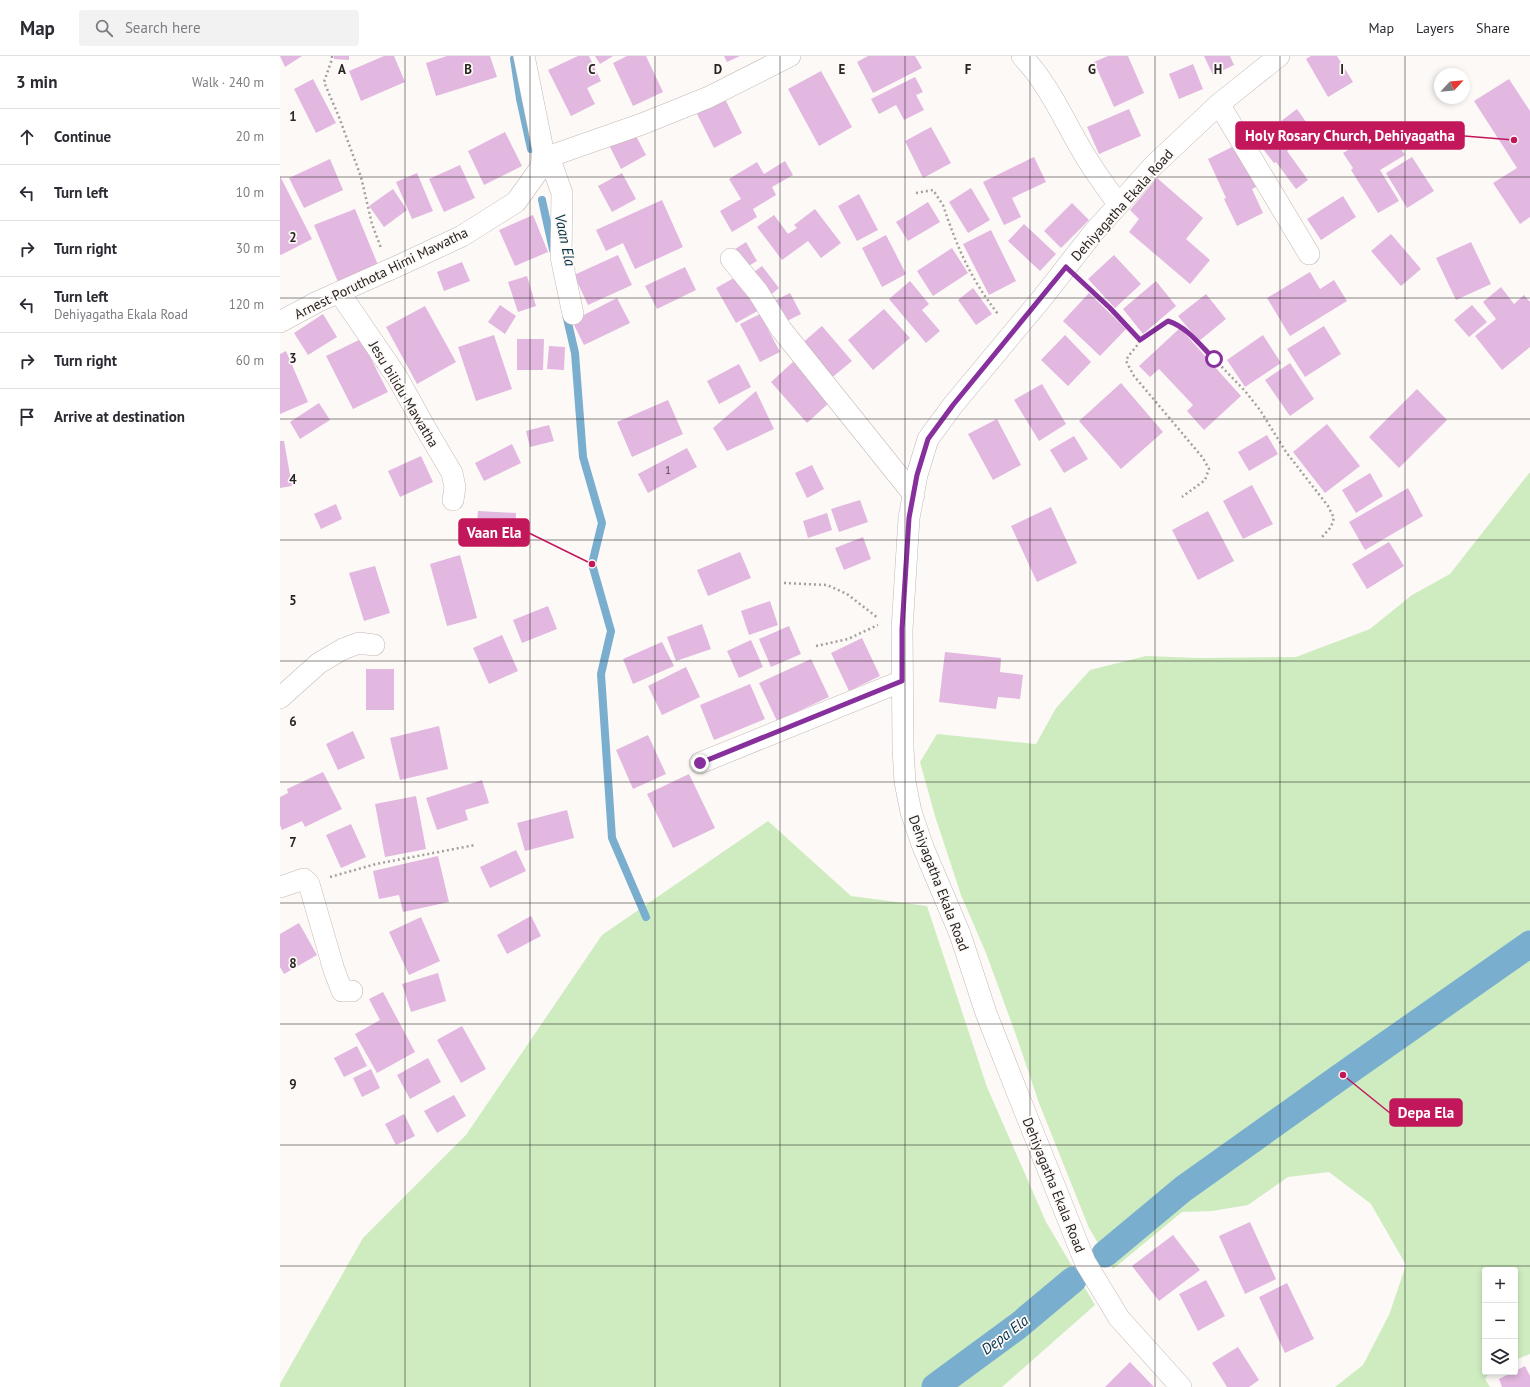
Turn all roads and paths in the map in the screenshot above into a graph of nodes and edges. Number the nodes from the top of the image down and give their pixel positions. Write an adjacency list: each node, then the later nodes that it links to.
1 (332, 56): 13 (path)
2 (524, 56): 7 (street)
3 (790, 56): 7 (street)
4 (1022, 56): 9 (street)
5 (1278, 56): 6 (street, Dehiyagatha Ekala Road)
6 (1219, 104): 9 (street, Dehiyagatha Ekala Road); 10 (street)
7 (545, 158): 13 (street, Arnest Poruthota Himi Mawatha); 15 (street)
8 (916, 193): 17 (path)
9 (1118, 204): 12 (street, Dehiyagatha Ekala Road)
10 (1309, 254)
11 (731, 259): 19 (street)
12 (1066, 267): 17 (street, Dehiyagatha Ekala Road); 18 (path)
13 (389, 270): 14 (street, Arnest Poruthota Himi Mawatha)
14 (339, 292): 16 (street, Arnest Poruthota Himi Mawatha); 21 (street, Jesu bilidu Mawatha)
15 (573, 314)
16 (280, 322)
17 (1013, 333): 19 (street, Dehiyagatha Ekala Road)
18 (1140, 340): 20 (path); 22 (path)
19 (914, 495): 25 (street, Dehiyagatha Ekala Road)
20 (1182, 497)
21 (453, 500)
22 (1322, 537)
23 (784, 583): 24 (path)
24 (883, 621): 25 (path); 27 (path)
25 (902, 629): 28 (street, Dehiyagatha Ekala Road)
26 (374, 645): 29 (street)
27 (816, 646)
28 (902, 681): 30 (street); 35 (street, Dehiyagatha Ekala Road)
29 (280, 698)
30 (700, 763)
31 (475, 845): 32 (path)
32 (309, 884): 33 (street); 34 (street)
33 (280, 887)
34 (352, 991)
35 (1181, 1387)

